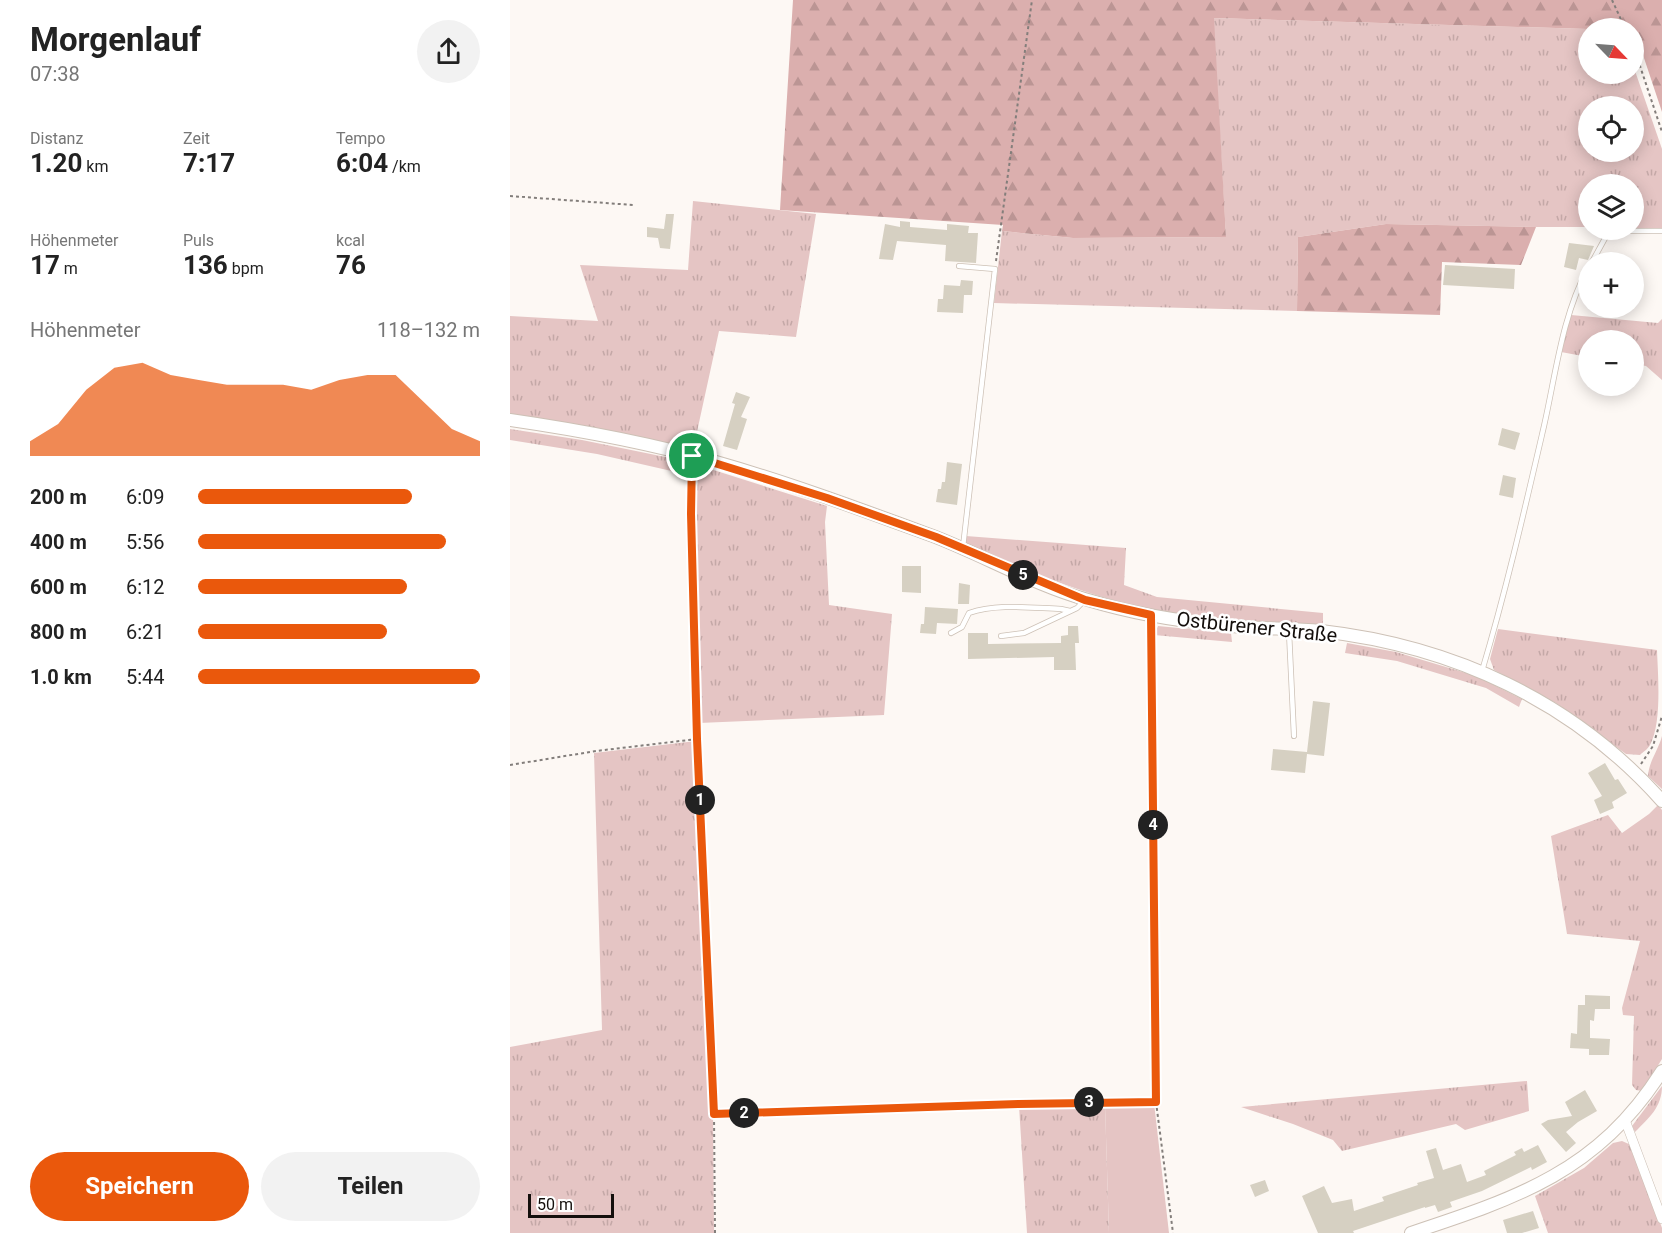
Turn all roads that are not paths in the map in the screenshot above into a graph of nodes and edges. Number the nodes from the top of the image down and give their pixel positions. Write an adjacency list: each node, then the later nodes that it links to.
1 (1662, 231): 2 (lane)
2 (1597, 252)
3 (959, 266): 6 (lane)
4 (1578, 288): 12 (lane)
5 (510, 420): 6 (street, Ostbürener Straße)
6 (963, 549): 7 (street, Ostbürener Straße)
7 (1085, 600): 8 (lane); 9 (street, Ostbürener Straße)
8 (1070, 611): 10 (lane); 11 (lane)
9 (1289, 629): 12 (street, Ostbürener Straße); 13 (lane)
10 (951, 633)
11 (1001, 636)
12 (1482, 671): 14 (street, Ostbürener Straße)
13 (1294, 736)
14 (1662, 801)
15 (1662, 1071): 16 (street)
16 (1625, 1120): 17 (street); 18 (street)
17 (1662, 1219)
18 (1411, 1233)

